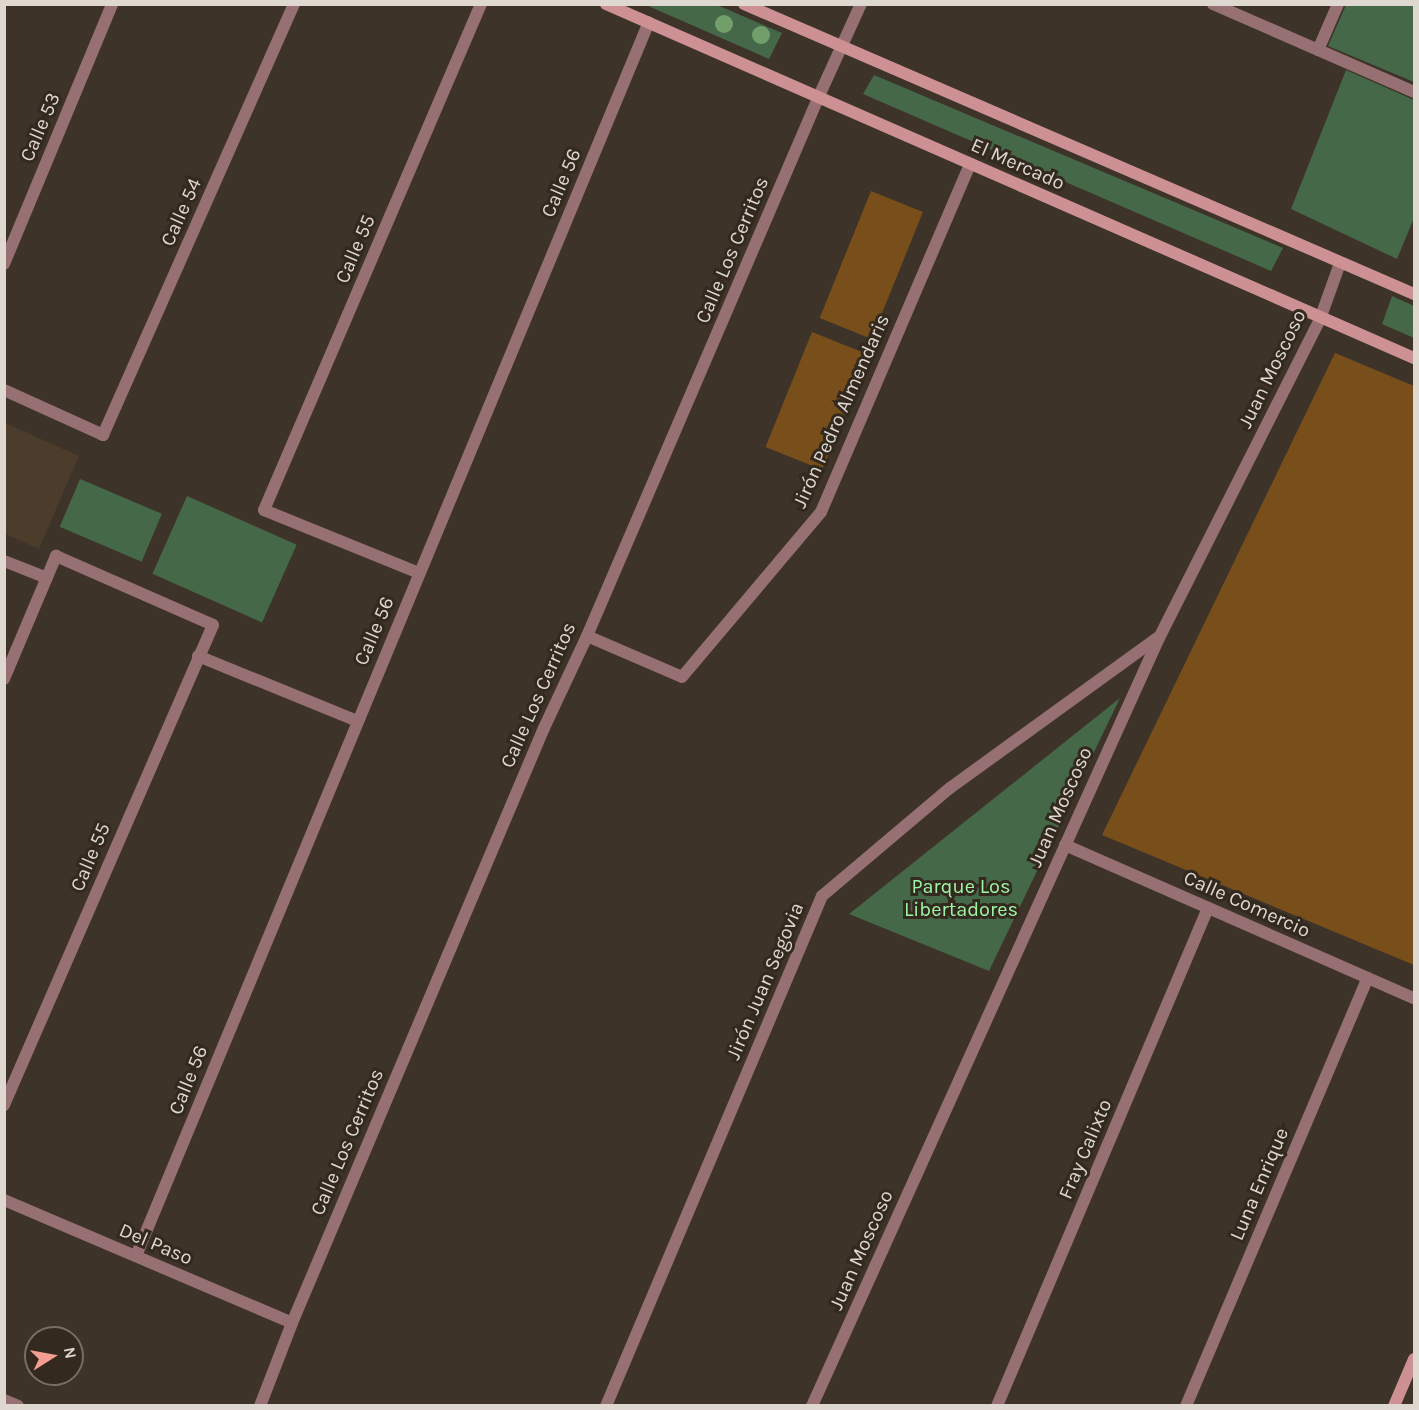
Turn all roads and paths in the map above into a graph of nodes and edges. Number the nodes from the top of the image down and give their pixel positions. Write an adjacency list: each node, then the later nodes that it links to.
1 (112, 4): 16 (street, Calle 53)
2 (294, 4): 20 (street, Calle 54)
3 (481, 4): 22 (street, Calle 55)
4 (606, 4): 9 (main road, El Mercado)
5 (744, 4): 10 (main road, El Mercado)
6 (861, 4): 10 (street, Calle Los Cerritos)
7 (1213, 4): 11 (street)
8 (1338, 4): 11 (street)
9 (649, 22): 13 (main road, El Mercado); 22 (street, Calle 56)
10 (842, 49): 13 (street, Calle Los Cerritos); 15 (main road, El Mercado)
11 (1318, 50): 12 (street)
12 (1414, 92)
13 (819, 96): 14 (main road, El Mercado); 24 (street, Calle Los Cerritos)
14 (970, 164): 18 (main road, El Mercado); 24 (street, Jirón Pedro Almendaris)
15 (1340, 263): 17 (main road, El Mercado); 18 (street, Juan Moscoso)
16 (4, 264)
17 (1414, 294)
18 (1320, 319): 19 (main road, El Mercado); 25 (street, Juan Moscoso)
19 (1414, 358)
20 (4, 390)
21 (4, 561): 23 (street)
22 (419, 573): 28 (street, Calle 56)
23 (47, 578): 26 (street, Calle 55); 27 (street)
24 (586, 636): 36 (street, Calle Los Cerritos)
25 (1158, 638): 29 (street, Juan Moscoso); 41 (street, Jirón Juan Segovia)
26 (198, 656): 28 (street); 33 (street, Calle 55)
27 (4, 679)
28 (357, 721): 35 (street, Calle 56)
29 (1065, 845): 30 (street, Calle Comercio); 42 (street, Juan Moscoso)
30 (1208, 908): 31 (street, Calle Comercio); 43 (street, Fray Calixto)
31 (1368, 978): 32 (street, Calle Comercio); 44 (street, Luna Enrique)
32 (1414, 998)
33 (4, 1105)
34 (4, 1200): 35 (street, Del Paso)
35 (136, 1256): 36 (street, Del Paso)
36 (292, 1323): 40 (street, Calle Los Cerritos)
37 (1414, 1359): 45 (main road)
38 (4, 1400): 39 (street)
39 (18, 1406)
40 (260, 1406)
41 (606, 1406)
42 (812, 1406)
43 (997, 1406)
44 (1186, 1406)
45 (1394, 1406)

